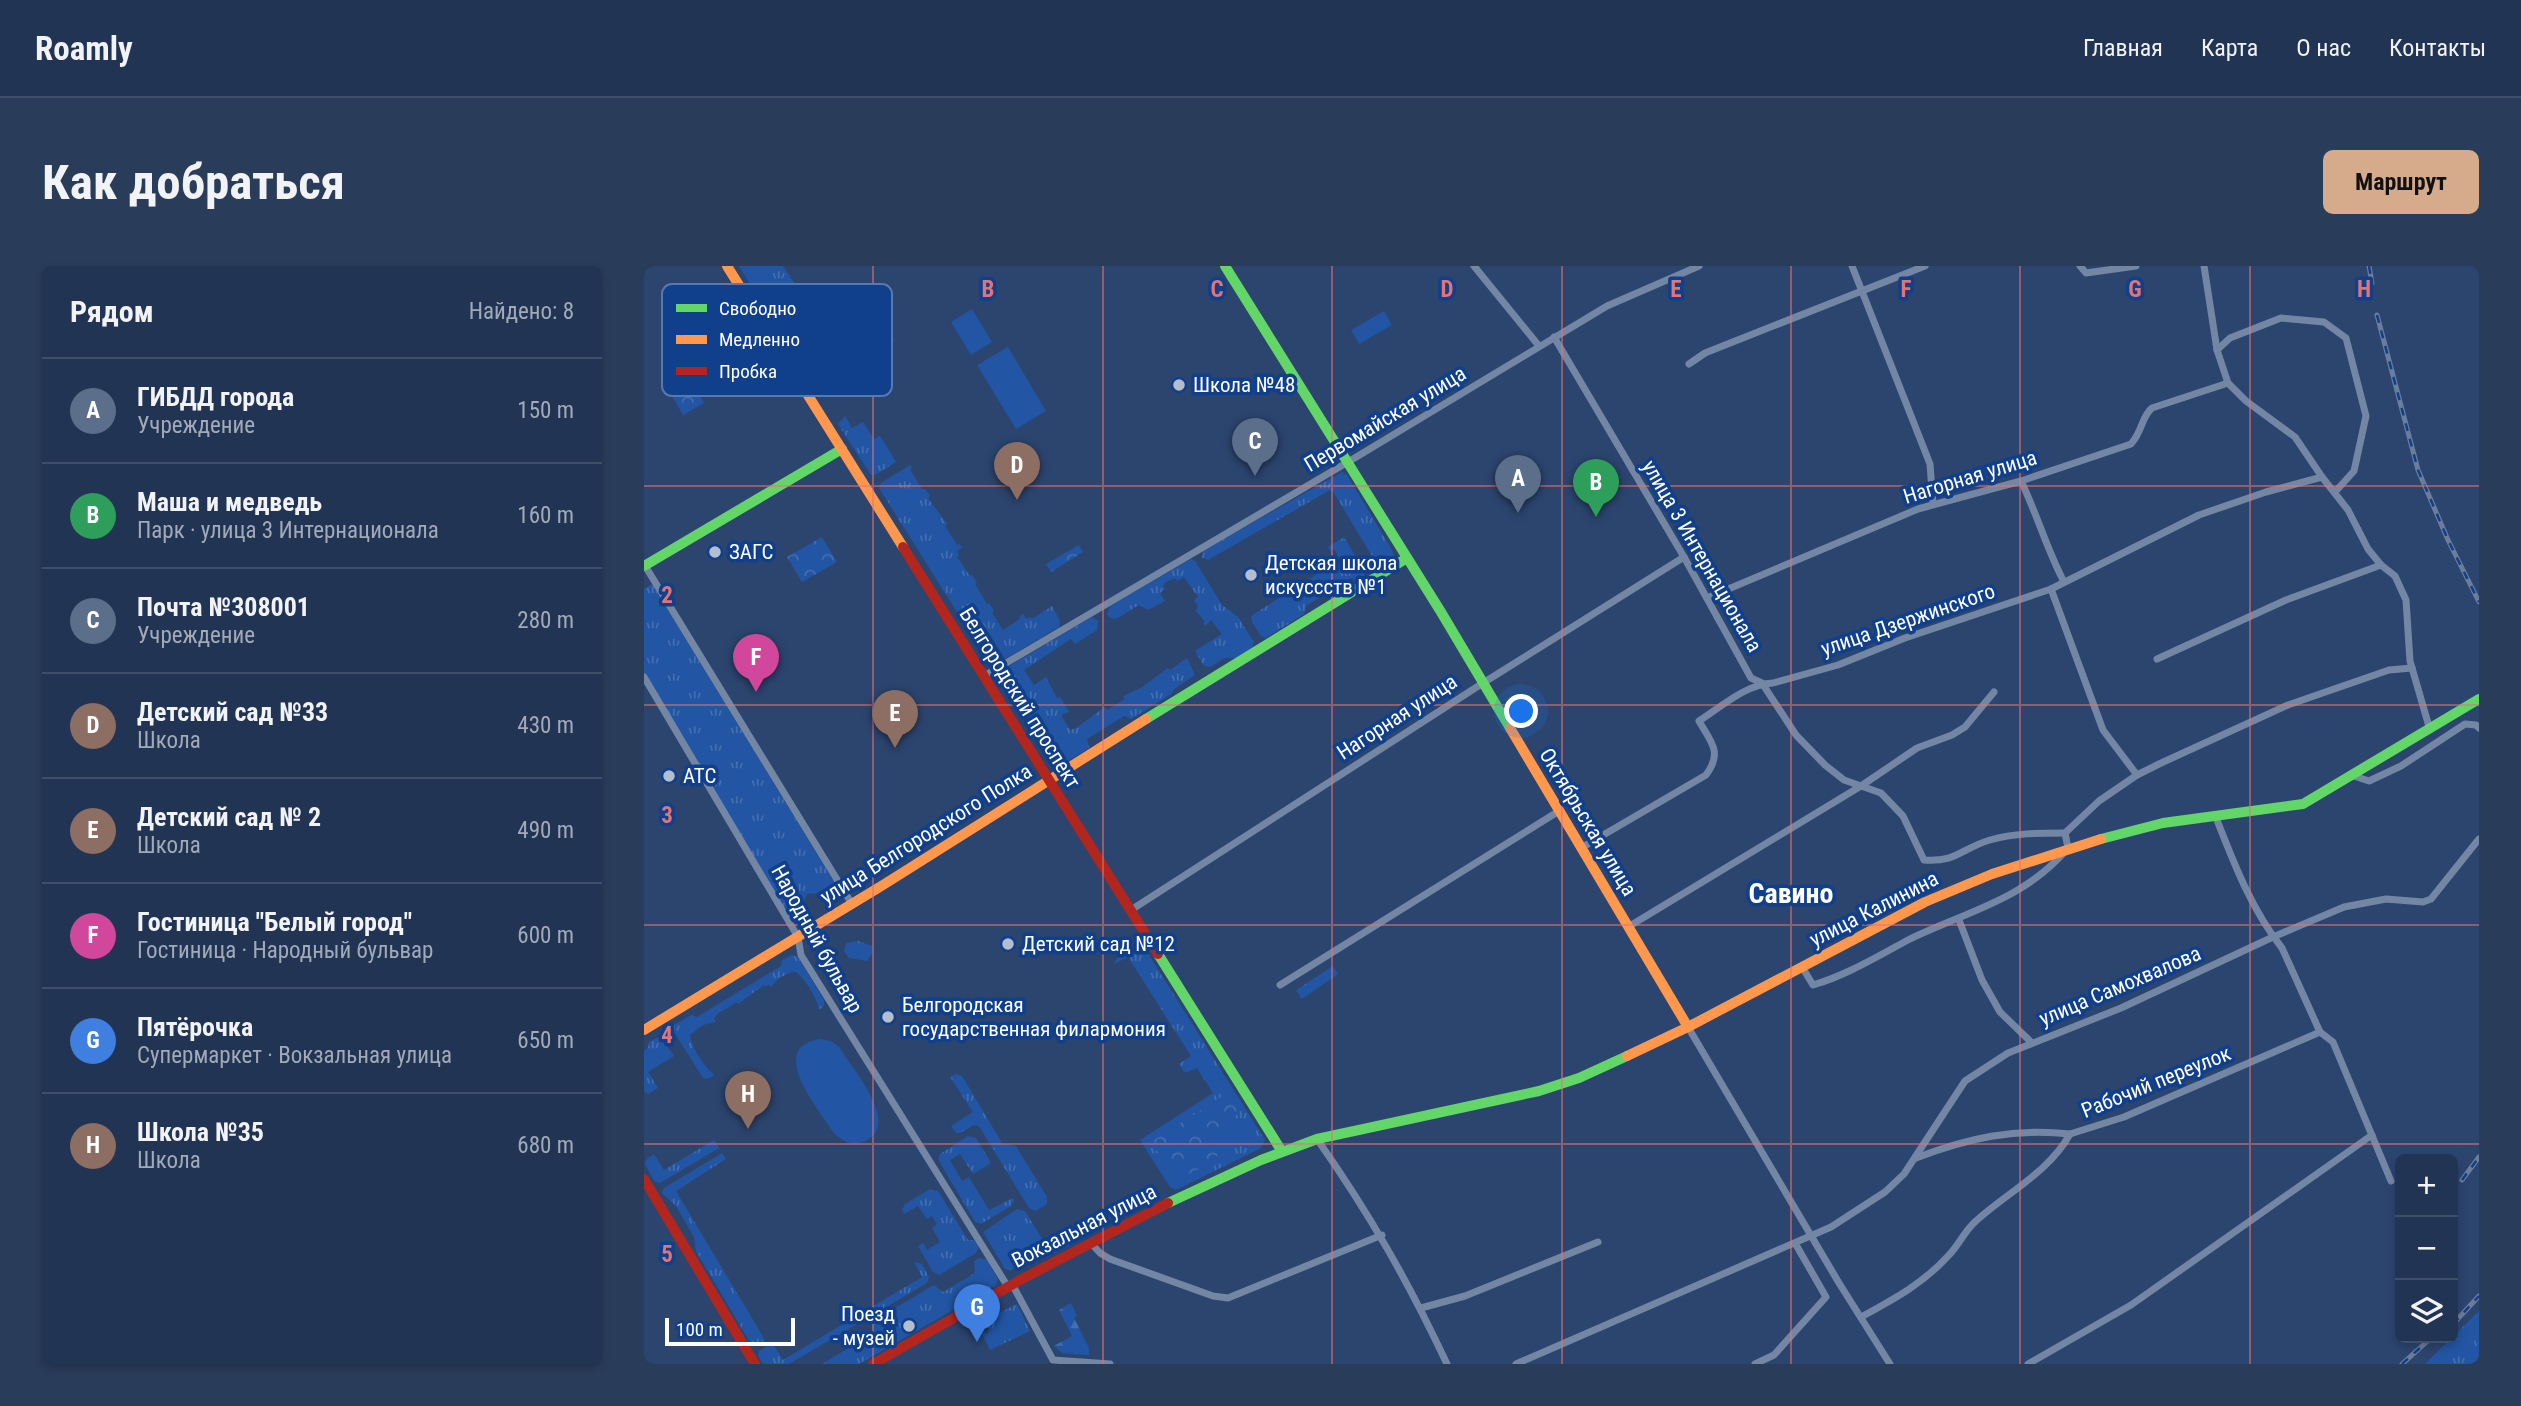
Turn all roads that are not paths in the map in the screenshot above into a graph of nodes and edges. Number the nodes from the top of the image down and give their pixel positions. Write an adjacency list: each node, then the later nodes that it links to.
1 (727, 266): 10 (main road, Белгородский проспект)
2 (1226, 266): 19 (main road, Октябрьская улица)
3 (1474, 266): 13 (street)
4 (1699, 266): 12 (street, Первомайская улица)
5 (1852, 266): 11 (street)
6 (1925, 266): 11 (street)
7 (2080, 266): 8 (street)
8 (2136, 266)
9 (2204, 266): 14 (street)
10 (738, 284)
11 (1862, 290): 15 (street); 23 (street)
12 (1554, 337): 13 (street, Первомайская улица); 24 (street, улица 3 Интернационала)
13 (1539, 346): 19 (street, Первомайская улица)
14 (2217, 350): 16 (street); 22 (street)
15 (1689, 364)
16 (2228, 383): 20 (street); 21 (street, Нагорная улица)
17 (809, 396): 18 (main road, Белгородский проспект)
18 (842, 449): 26 (main road); 33 (main road, Белгородский проспект)
19 (1348, 462): 25 (main road, Октябрьская улица); 33 (street, Первомайская улица)
20 (2322, 477): 22 (street); 28 (street, улица Дзержинского)
21 (2021, 481): 23 (street, Нагорная улица); 28 (street)
22 (2335, 492): 27 (street)
23 (1933, 504): 30 (street, Нагорная улица)
24 (1684, 557): 30 (street, улица 3 Интернационала); 35 (street, Нагорная улица)
25 (1407, 558): 35 (main road, Октябрьская улица); 43 (main road, улица Белгородского Полка)
26 (644, 565): 51 (street)
27 (2381, 565): 31 (street); 32 (street)
28 (2064, 582): 29 (street, улица Дзержинского)
29 (2051, 589): 36 (street, улица Дзержинского); 41 (street)
30 (1707, 598): 36 (street, улица 3 Интернационала)
31 (2157, 659)
32 (2412, 668): 40 (street); 41 (street)
33 (984, 676): 43 (main road, Белгородский проспект)
34 (644, 677): 55 (street, Народный бульвар)
35 (1483, 683): 45 (main road, Октябрьская улица); 52 (street, Нагорная улица)
36 (1762, 683): 44 (street, улица 3 Интернационала); 49 (street, улица Дзержинского)
37 (1994, 692): 44 (street)
38 (2479, 700): 40 (main road, улица Калинина)
39 (2479, 728): 42 (street)
40 (2430, 730): 42 (main road, улица Калинина)
41 (2137, 775): 47 (street)
42 (2354, 776): 46 (main road, улица Калинина)
43 (1049, 779): 51 (main road, улица Белгородского Полка); 52 (main road, Белгородский проспект)
44 (1861, 786): 47 (street, улица 3 Интернационала); 54 (street)
45 (1559, 811): 49 (main road, Октябрьская улица); 58 (street)
46 (2215, 814): 50 (main road, улица Калинина); 56 (street)
47 (2065, 833): 50 (street)
48 (2479, 839): 56 (street, улица Самохвалова)
49 (1581, 848): 54 (main road, Октябрьская улица)
50 (2068, 848): 53 (street); 57 (main road, улица Калинина)
51 (852, 904): 55 (main road, улица Белгородского Полка)
52 (1130, 910): 66 (main road, Белгородский проспект)
53 (1959, 919): 57 (street); 62 (street)
54 (1628, 926): 59 (main road, Октябрьская улица)
55 (798, 937): 60 (main road, улица Белгородского Полка); 75 (street, Народный бульвар)
56 (2273, 937): 61 (street); 62 (street, улица Самохвалова)
57 (1802, 967): 59 (main road, улица Калинина)
58 (1280, 985)
59 (1688, 1027): 65 (main road, улица Калинина); 71 (street, Октябрьская улица)
60 (644, 1030)
61 (2319, 1032): 63 (street, Рабочий переулок); 64 (street)
62 (2032, 1043): 67 (street, улица Самохвалова)
63 (2070, 1133): 67 (street); 77 (street, Рабочий переулок)
64 (2372, 1135): 69 (street); 85 (street)
65 (1317, 1139): 66 (main road, улица Калинина); 70 (street)
66 (1281, 1150): 72 (main road, Вокзальная улица)
67 (1916, 1158): 71 (street, улица Самохвалова)
68 (644, 1179): 78 (main road)
69 (2391, 1181)
70 (1382, 1236): 72 (street); 76 (street)
71 (1812, 1237): 74 (street, улица Самохвалова); 77 (street, Октябрьская улица)
72 (1091, 1242): 75 (main road, Вокзальная улица)
73 (1598, 1242): 76 (street)
74 (1795, 1242): 82 (street, улица Самохвалова); 83 (street)
75 (1010, 1285): 79 (main road, Вокзальная улица); 80 (street, Народный бульвар)
76 (1421, 1308): 81 (street)
77 (1861, 1317): 84 (street, Октябрьская улица)
78 (755, 1364)
79 (873, 1364)
80 (1110, 1364)
81 (1447, 1364)
82 (1516, 1364)
83 (1755, 1364)
84 (1890, 1364)
85 (2028, 1364)

